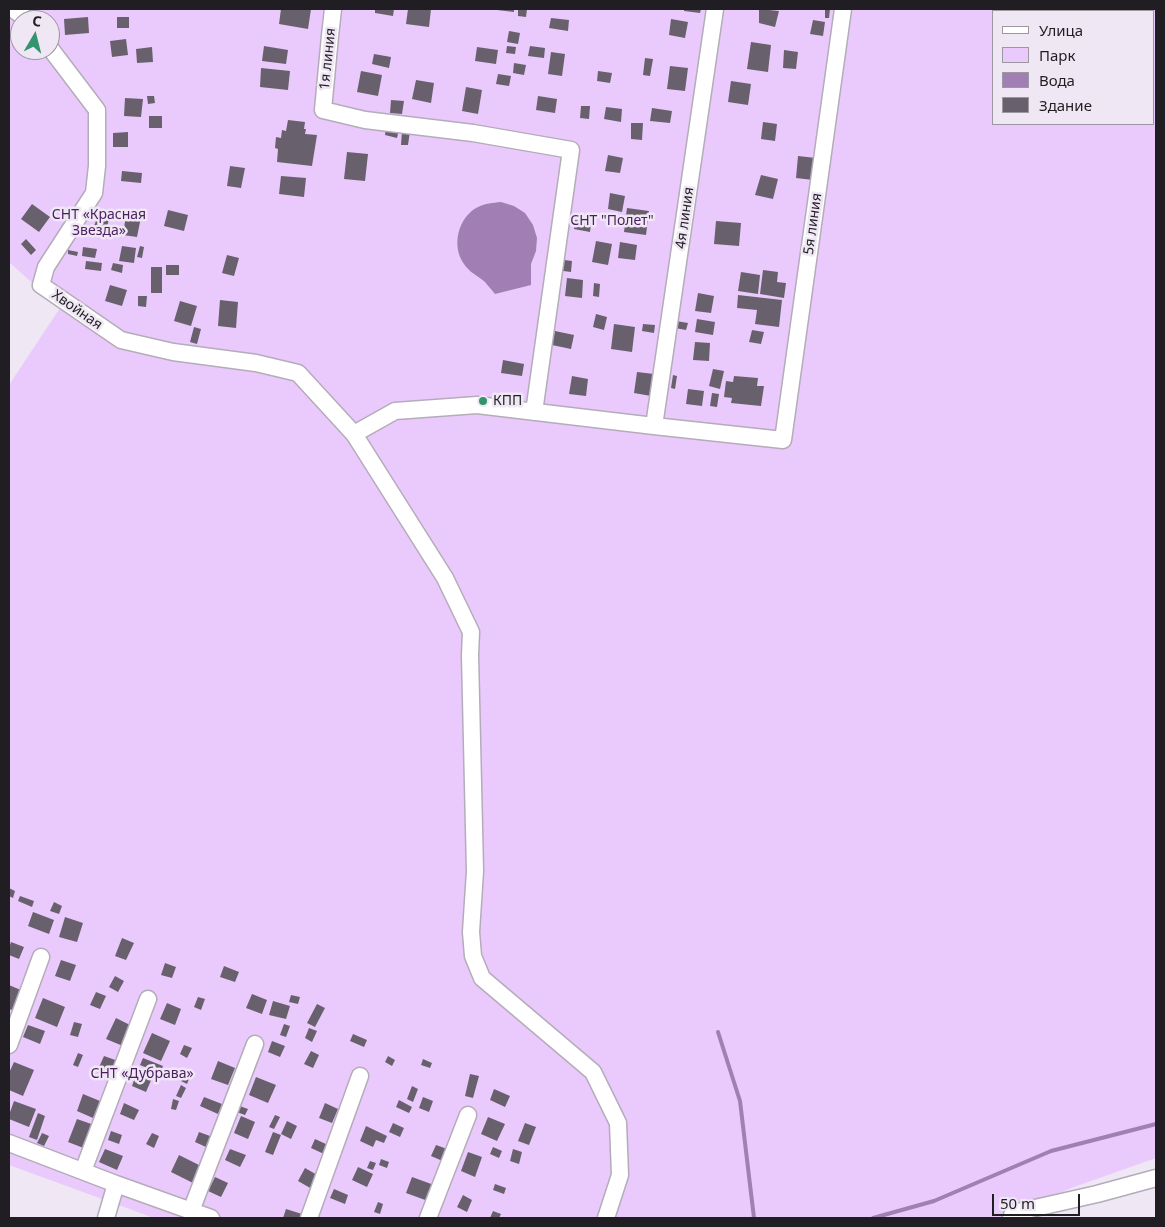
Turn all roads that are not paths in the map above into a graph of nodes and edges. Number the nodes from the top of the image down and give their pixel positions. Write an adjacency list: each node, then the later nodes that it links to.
1 (333, 9): 5 (street, 1я линия)
2 (715, 9): 6 (street, 4я линия)
3 (842, 9): 6 (street, 5я линия)
4 (59, 60): 7 (street, Хвойная)
5 (534, 412): 6 (street); 7 (street)
6 (654, 426)
7 (354, 434): 23 (street)
8 (41, 957): 11 (street)
9 (148, 999): 15 (street)
10 (255, 1044): 18 (street)
11 (9, 1045)
12 (360, 1076): 21 (street)
13 (468, 1115): 22 (street)
14 (9, 1143): 15 (street)
15 (83, 1171): 17 (street)
16 (1156, 1178): 24 (street)
17 (116, 1184): 18 (street); 19 (street)
18 (191, 1211): 20 (street)
19 (106, 1218)
20 (211, 1218)
21 (309, 1218)
22 (428, 1218)
23 (606, 1218)
24 (1011, 1218)

